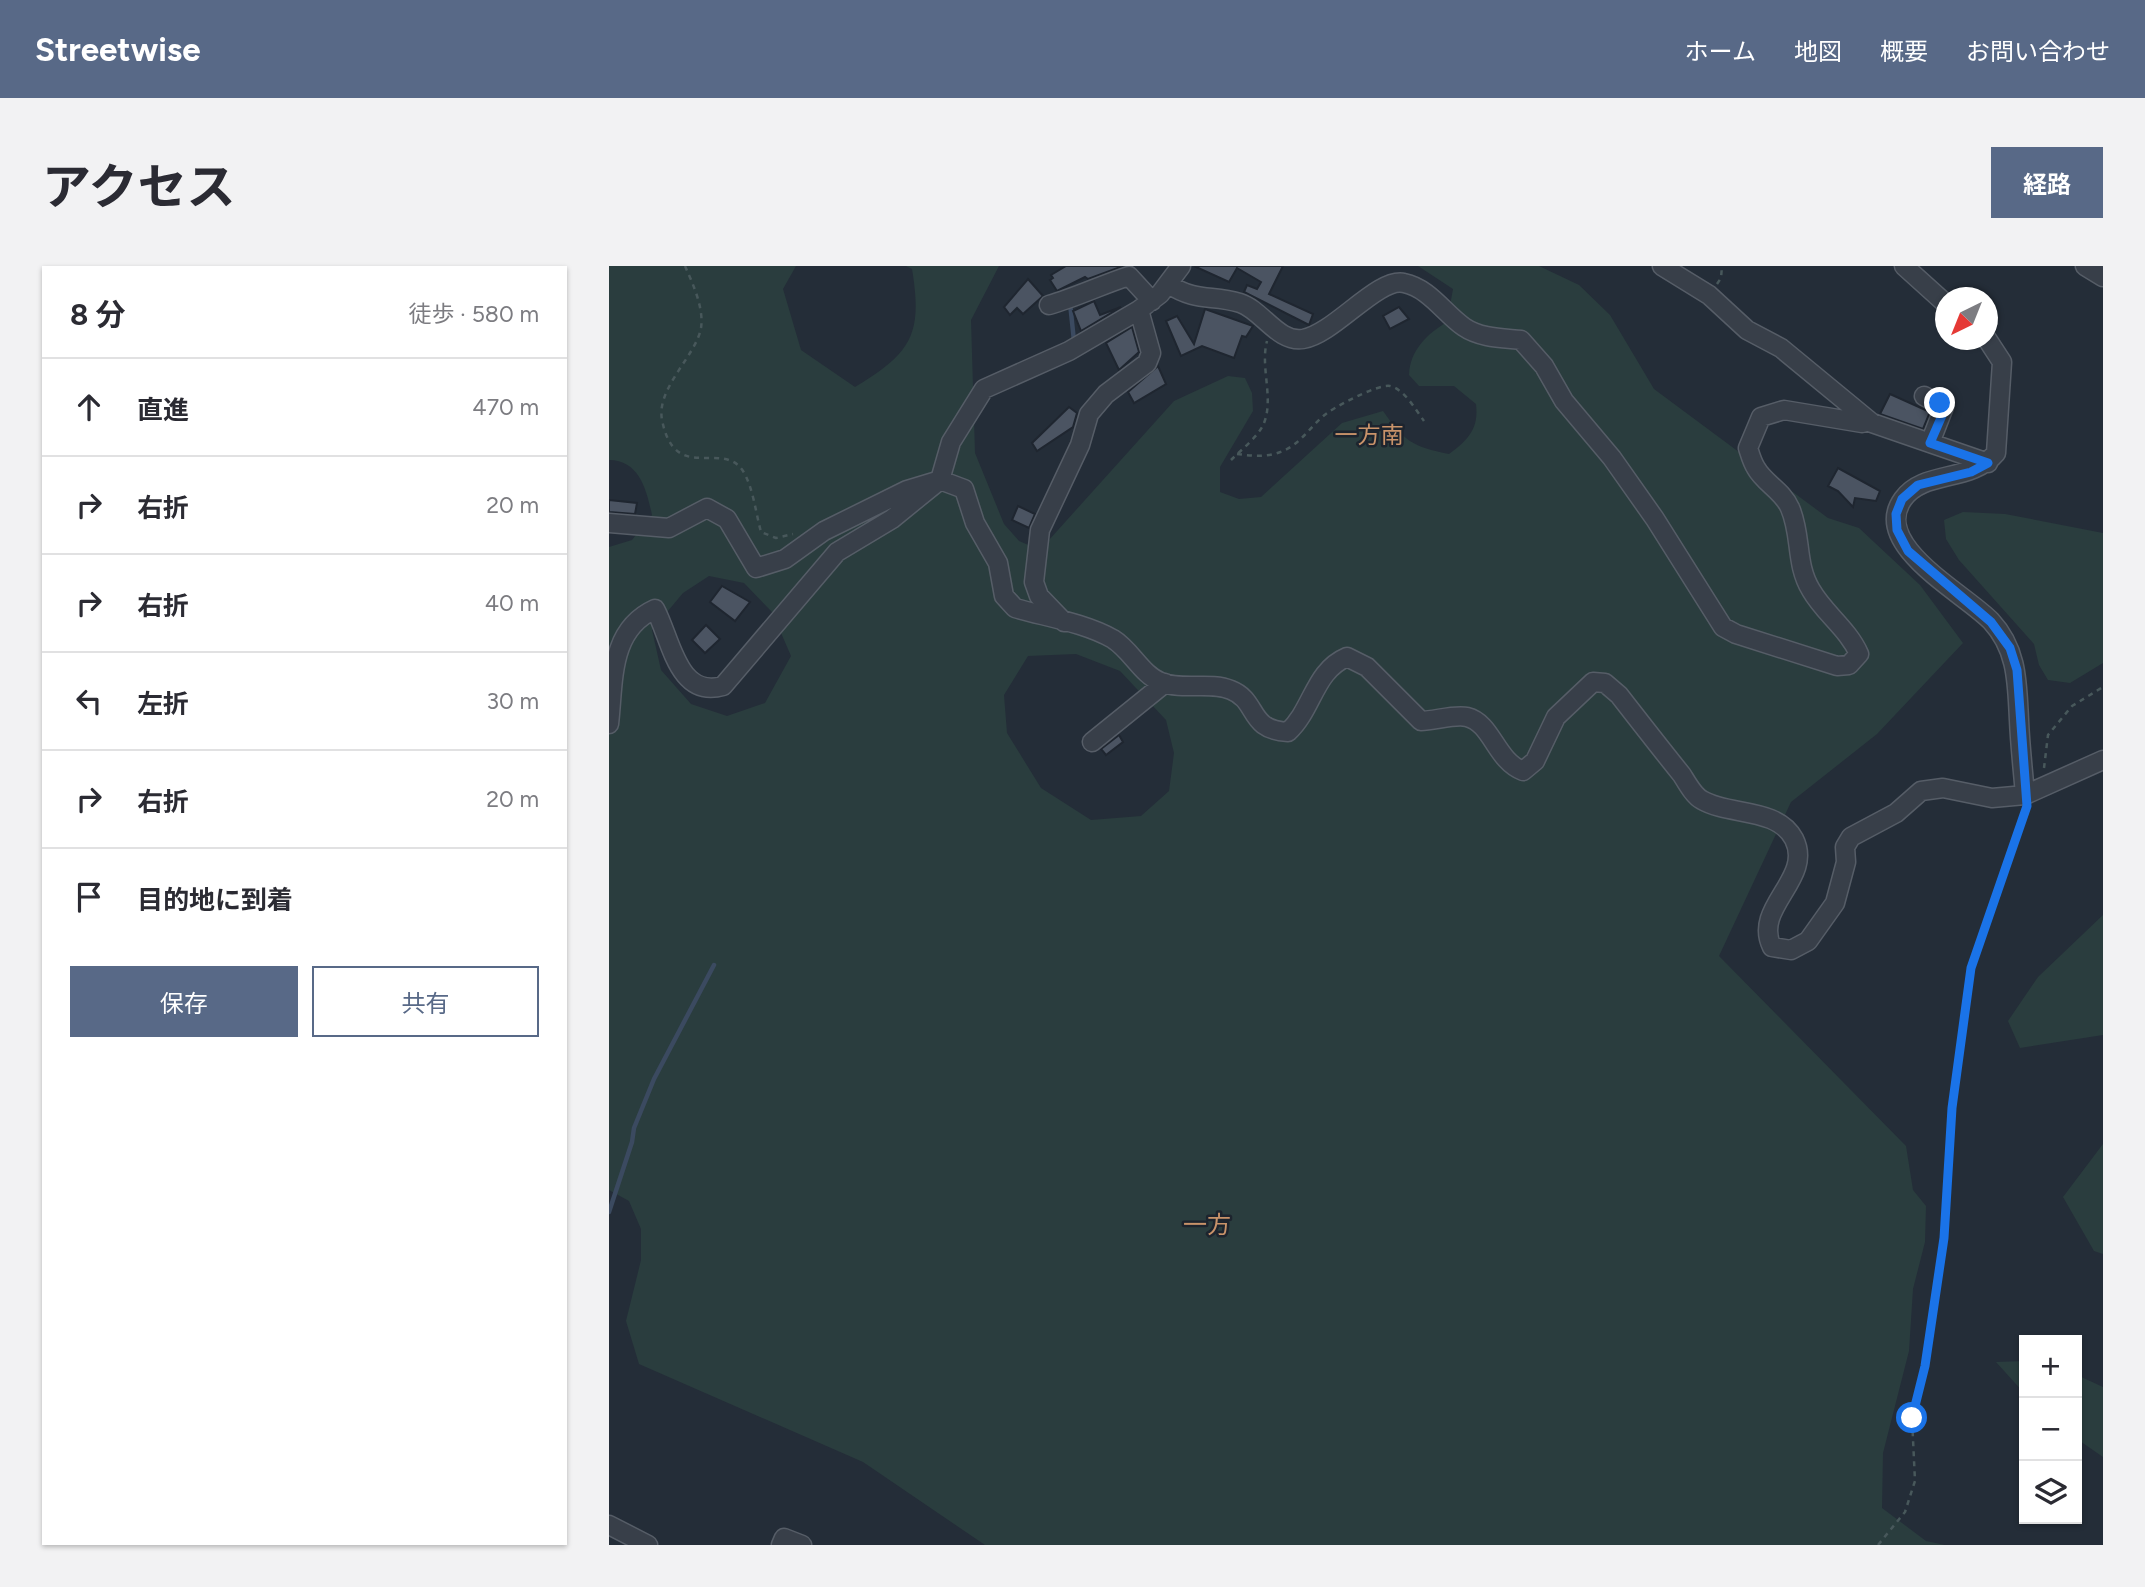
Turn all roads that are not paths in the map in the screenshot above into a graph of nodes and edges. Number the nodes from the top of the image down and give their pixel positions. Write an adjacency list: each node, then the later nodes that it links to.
1 (1181, 266): 6 (street)
2 (1662, 266): 12 (street)
3 (1904, 266): 7 (street)
4 (2085, 266): 5 (street)
5 (2103, 276)
6 (1168, 284): 9 (street); 12 (street)
7 (1935, 294)
8 (1049, 305): 9 (street)
9 (1145, 306): 15 (street); 17 (street)
10 (1994, 350): 14 (street)
11 (1924, 396): 13 (street)
12 (1869, 421): 13 (street)
13 (1930, 443): 14 (street)
14 (1988, 463): 22 (street)
15 (940, 480): 16 (street); 17 (street); 19 (street)
16 (609, 523)
17 (1064, 622): 18 (street)
18 (1165, 683): 20 (street); 22 (street)
19 (609, 724)
20 (1091, 743)
21 (2103, 760): 22 (street)
22 (2025, 795)
23 (609, 1525): 24 (street)
24 (648, 1545)
25 (781, 1545): 26 (street)
26 (802, 1545)

